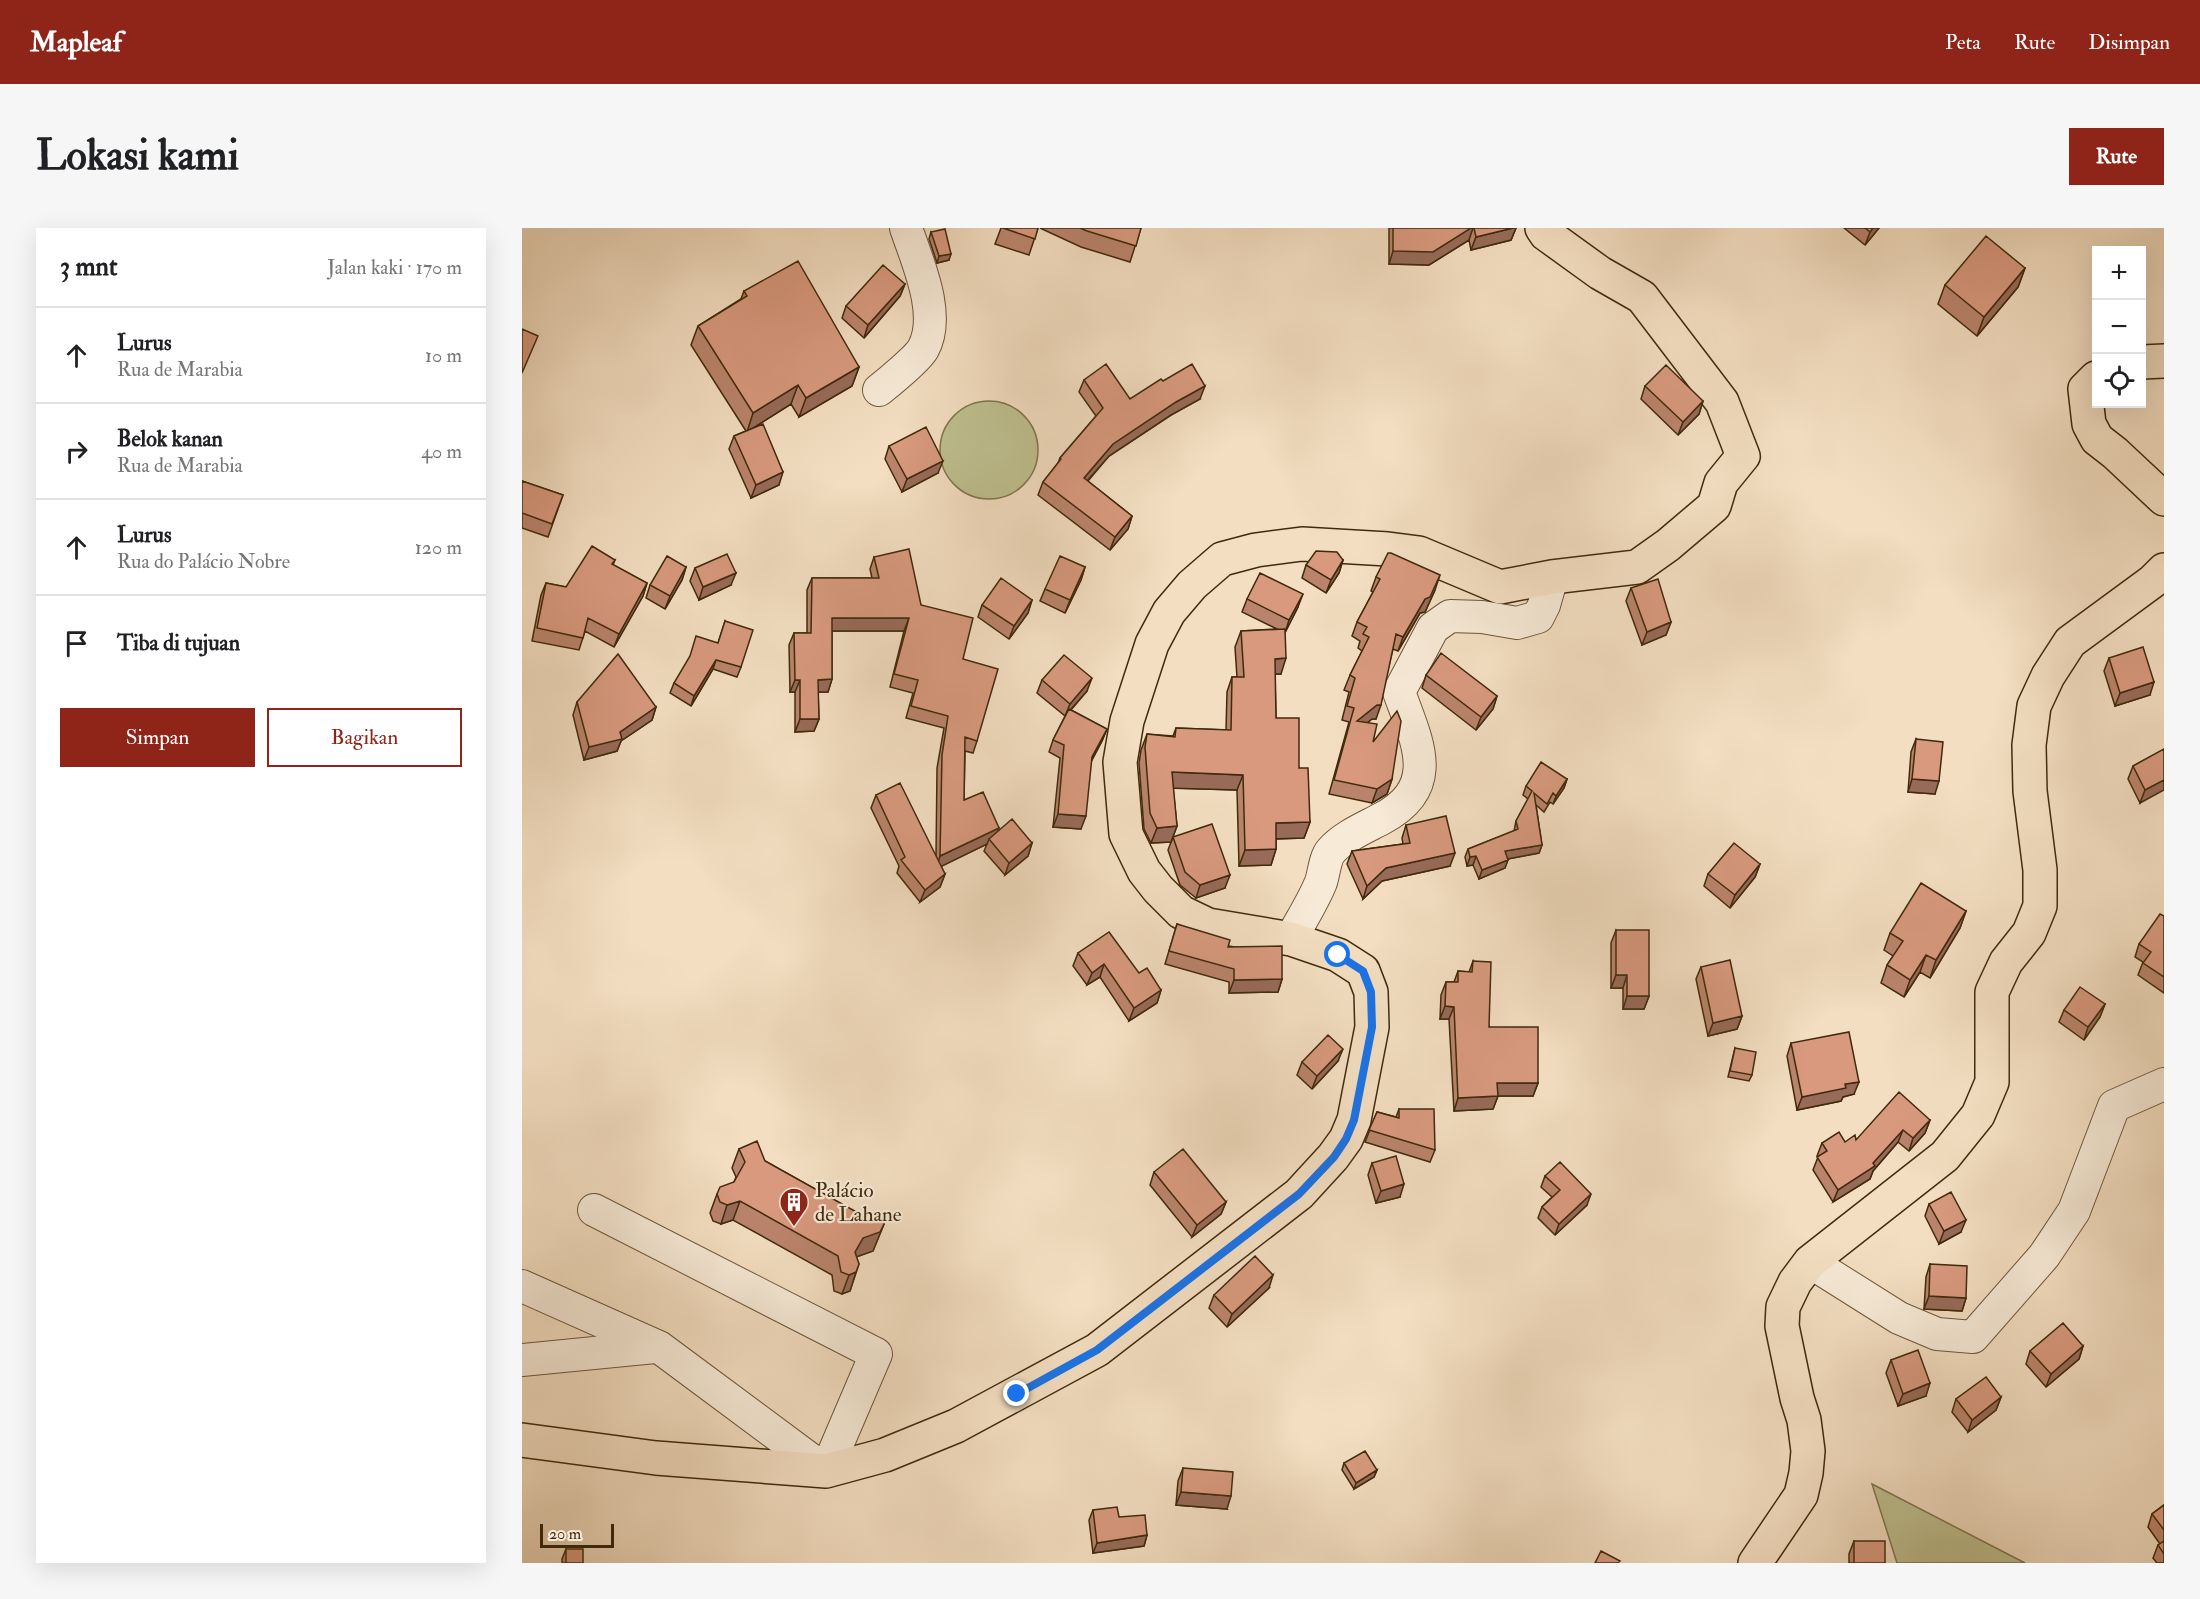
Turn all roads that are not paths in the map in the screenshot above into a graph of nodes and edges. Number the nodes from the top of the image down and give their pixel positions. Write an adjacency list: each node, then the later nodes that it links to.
1 (906, 228): 6 (street)
2 (1542, 228): 9 (main road)
3 (2164, 361): 4 (main road)
4 (2146, 362)
5 (2092, 383): 7 (main road)
6 (879, 390)
7 (2163, 498)
8 (2164, 570): 13 (main road)
9 (1552, 577): 10 (street); 10 (main road)
10 (1291, 939): 18 (main road)
11 (2164, 1084): 13 (street)
12 (594, 1210): 18 (street)
13 (1810, 1262): 19 (main road)
14 (522, 1286): 15 (street)
15 (659, 1347): 16 (street); 18 (street)
16 (522, 1360)
17 (522, 1440): 18 (main road)
18 (826, 1471)
19 (1755, 1563)

